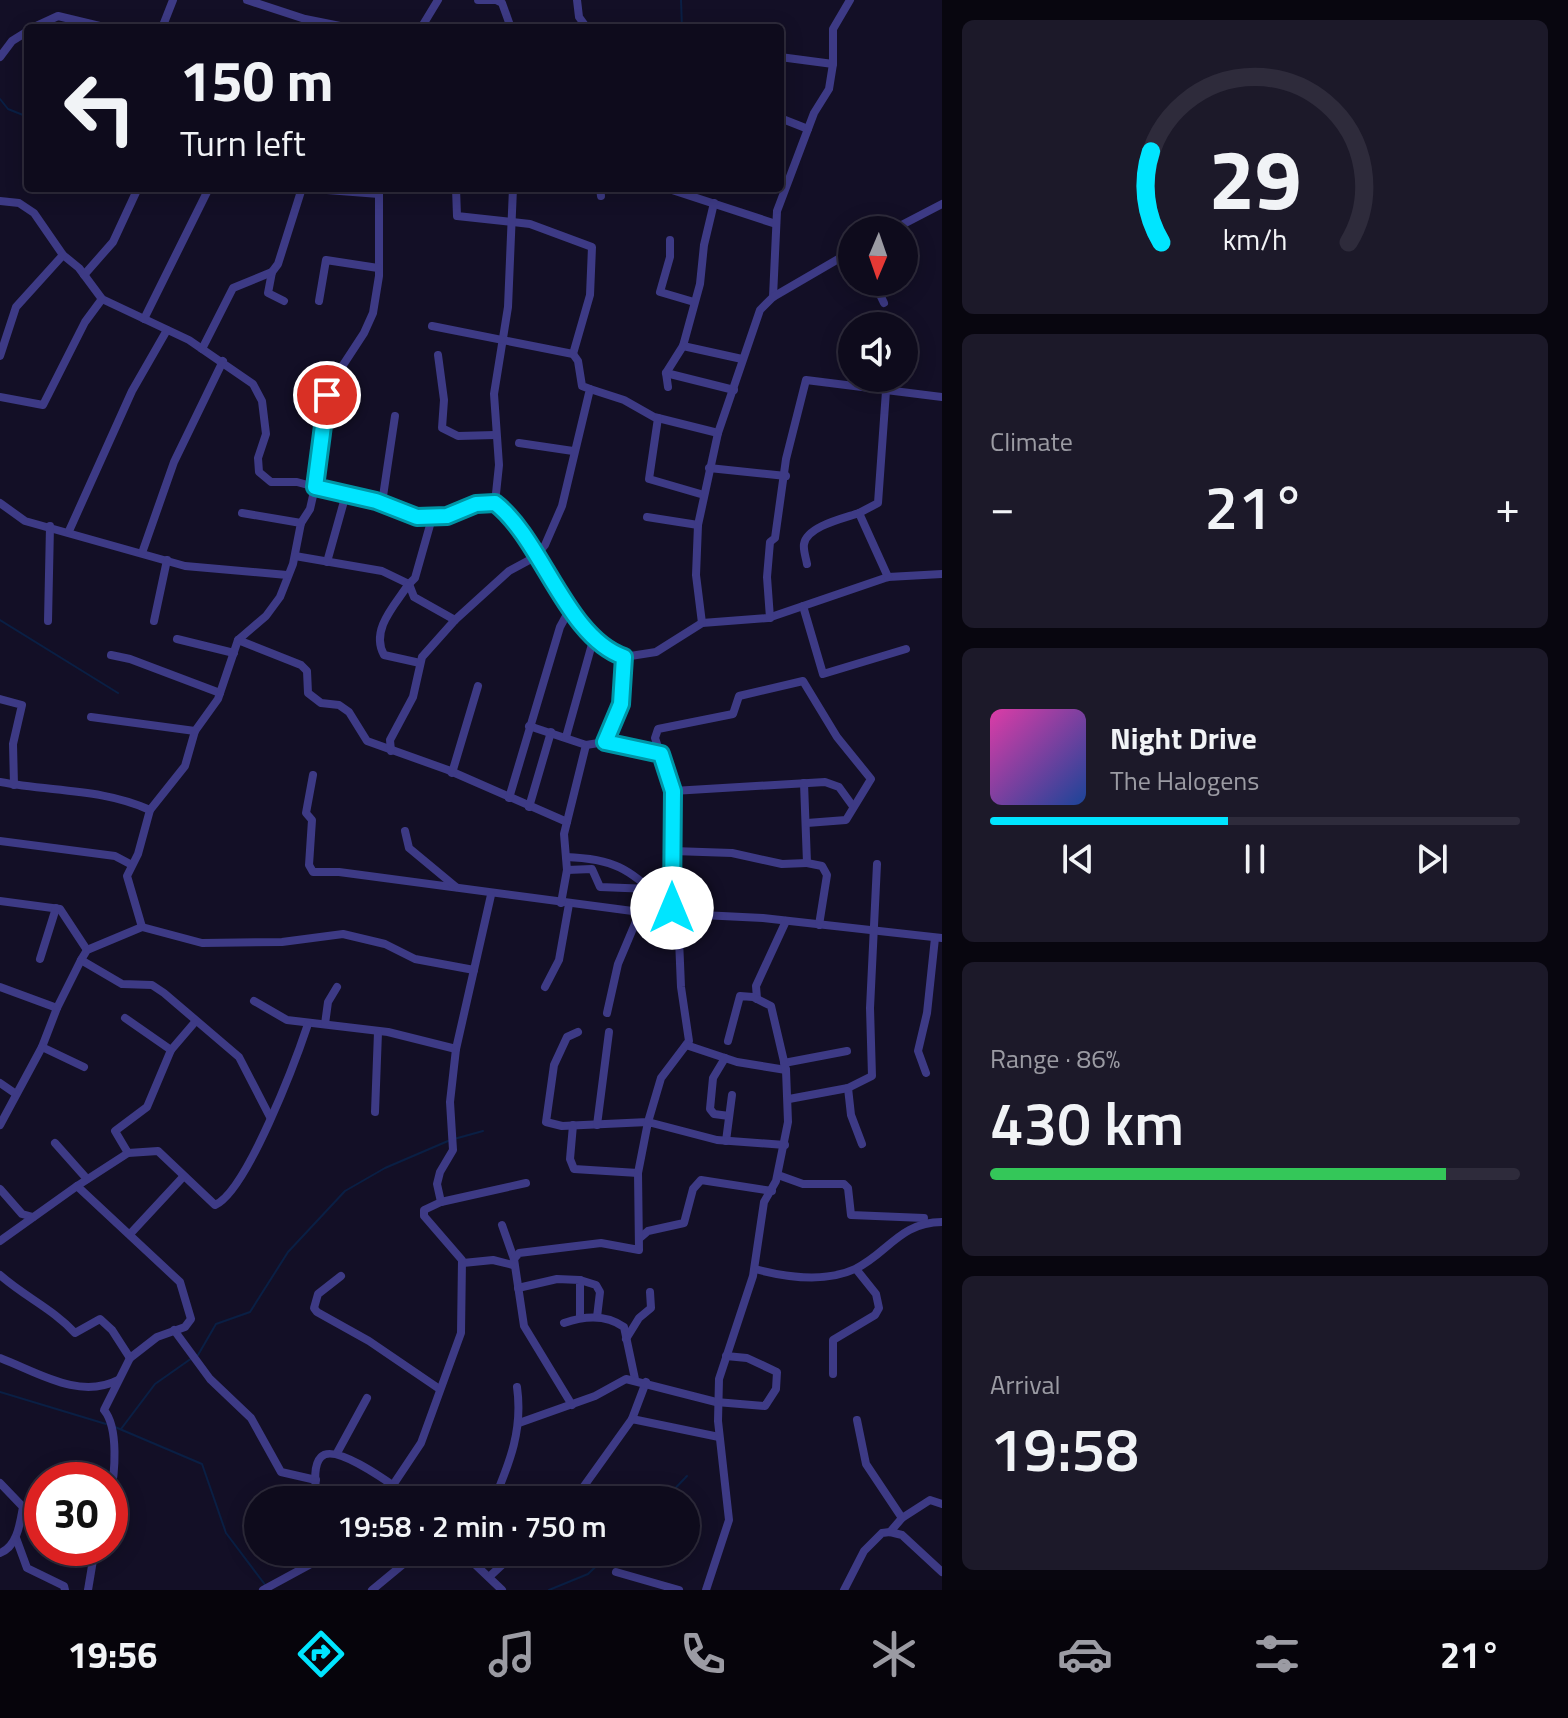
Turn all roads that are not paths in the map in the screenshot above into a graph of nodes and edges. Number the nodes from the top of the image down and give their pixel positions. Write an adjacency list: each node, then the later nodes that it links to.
1 (173, 0): 11 (street)
2 (247, 0): 8 (street)
3 (438, 0): 13 (street)
4 (478, 0): 7 (street)
5 (577, 0): 15 (street)
6 (850, 0): 19 (street)
7 (501, 1): 14 (street)
8 (258, 2): 12 (street)
9 (41, 24): 10 (street)
10 (91, 24)
11 (164, 24)
12 (330, 24)
13 (423, 24)
14 (510, 24)
15 (584, 24)
16 (24, 33): 17 (street)
17 (0, 57)
18 (784, 58): 19 (street)
19 (833, 64): 21 (street)
20 (784, 120): 21 (street)
21 (808, 129): 22 (street)
22 (784, 190)
23 (136, 192): 43 (street)
24 (207, 192): 51 (street)
25 (300, 192): 42 (street)
26 (379, 192): 41 (street)
27 (456, 192): 36 (street)
28 (513, 192): 36 (street)
29 (679, 192): 33 (street)
30 (710, 192): 33 (street)
31 (783, 192): 37 (street)
32 (0, 201): 39 (street)
33 (711, 202): 37 (street); 49 (street)
34 (942, 204): 35 (street)
35 (918, 216)
36 (514, 223): 54 (street); 57 (street)
37 (776, 224): 45 (street)
38 (670, 240): 49 (street)
39 (63, 255): 43 (street); 59 (street)
40 (838, 259): 45 (street)
41 (378, 268): 48 (street); 79 (street)
42 (272, 272): 47 (street); 56 (street)
43 (84, 275): 46 (street)
44 (881, 296): 50 (street)
45 (773, 297): 60 (street)
46 (102, 299): 51 (street); 69 (street)
47 (284, 301)
48 (319, 301)
49 (694, 302): 55 (street)
50 (884, 303)
51 (144, 319): 53 (street)
52 (432, 326): 54 (street)
53 (167, 330): 56 (street); 92 (street)
54 (503, 339): 57 (street); 74 (street)
55 (683, 346): 60 (street); 62 (street)
56 (202, 349): 61 (street)
57 (573, 354): 65 (street)
58 (438, 355): 74 (street)
59 (0, 356)
60 (742, 359): 66 (street)
61 (223, 361): 79 (street); 93 (street)
62 (666, 373): 64 (street); 66 (street)
63 (838, 384): 78 (street)
64 (668, 387)
65 (590, 389): 72 (street); 76 (street)
66 (734, 390): 73 (street)
67 (886, 392): 86 (street)
68 (895, 392): 70 (street)
69 (0, 397)
70 (942, 397)
71 (395, 416): 83 (street)
72 (658, 418): 73 (street); 81 (street)
73 (718, 433): 77 (street)
74 (495, 435): 84 (street)
75 (519, 443): 76 (street)
76 (573, 451): 95 (street)
77 (709, 468): 78 (street); 81 (street)
78 (786, 476): 105 (street)
79 (315, 487): 80 (street); 89 (street)
80 (346, 494): 83 (street); 97 (street)
81 (704, 495): 90 (street)
82 (0, 503): 91 (street)
83 (382, 503): 88 (street)
84 (495, 503): 88 (street); 95 (street)
85 (242, 513): 89 (street)
86 (859, 513): 98 (street); 101 (street)
87 (647, 517): 90 (street)
88 (432, 518): 102 (street)
89 (301, 523): 94 (street)
90 (698, 525): 109 (street)
91 (50, 526): 92 (street); 107 (street)
92 (69, 531): 93 (street)
93 (142, 553): 96 (street)
94 (295, 556): 97 (street); 100 (street)
95 (535, 557): 104 (street); 106 (street)
96 (167, 560): 100 (street); 108 (street)
97 (327, 562): 102 (street)
98 (807, 564)
99 (942, 574): 101 (street)
100 (287, 575): 112 (street)
101 (888, 577): 103 (street)
102 (409, 584): 106 (street); 117 (street)
103 (803, 606): 105 (street); 118 (street)
104 (571, 607): 110 (street); 124 (street)
105 (770, 618): 109 (street)
106 (455, 620): 117 (street)
107 (48, 621)
108 (154, 621)
109 (702, 623): 116 (street)
110 (594, 637): 116 (street); 127 (street)
111 (177, 639): 114 (street)
112 (238, 640): 114 (street); 130 (street)
113 (906, 649): 118 (street)
114 (234, 653): 121 (street)
115 (111, 655): 121 (street)
116 (624, 657): 128 (street)
117 (420, 663): 130 (street)
118 (823, 674): 119 (street)
119 (803, 681): 131 (street); 139 (street)
120 (478, 686): 132 (street)
121 (220, 693): 125 (street)
122 (0, 699): 136 (street)
123 (91, 717): 125 (street)
124 (529, 726): 126 (street); 138 (street)
125 (195, 731): 141 (street)
126 (551, 732): 127 (street); 140 (street)
127 (566, 737): 129 (street)
128 (605, 742): 129 (street); 131 (street)
129 (586, 745): 142 (street)
130 (391, 751): 132 (street)
131 (661, 754): 137 (street)
132 (452, 773): 138 (street)
133 (313, 775): 152 (street)
134 (0, 782): 136 (street)
135 (804, 783): 137 (street); 139 (street); 143 (street)
136 (14, 785): 141 (street)
137 (673, 791): 146 (street)
138 (509, 798): 140 (street)
139 (852, 805): 143 (street)
140 (529, 807): 142 (street)
141 (150, 810): 150 (street)
142 (567, 822): 147 (street)
143 (807, 823): 148 (street)
144 (405, 831): 152 (street)
145 (0, 841): 150 (street)
146 (673, 851): 148 (street); 159 (street)
147 (566, 857): 151 (street); 153 (street)
148 (807, 863): 161 (street)
149 (877, 864): 163 (street)
150 (132, 865): 162 (street)
151 (567, 870): 153 (street); 156 (street)
152 (457, 887): 154 (street)
153 (651, 890): 159 (street)
154 (491, 895): 156 (street); 168 (street)
155 (0, 901): 157 (street)
156 (565, 903): 158 (street); 171 (street)
157 (56, 908): 165 (street); 166 (street)
158 (640, 912): 159 (street); 175 (street)
159 (673, 912): 160 (street); 184 (street)
160 (786, 921): 161 (street); 172 (street)
161 (819, 925): 163 (street)
162 (142, 927): 165 (street); 168 (street)
163 (874, 933): 164 (street); 194 (street)
164 (938, 938): 192 (street)
165 (87, 950): 167 (street)
166 (40, 959)
167 (81, 960): 174 (street); 177 (street)
168 (474, 970): 186 (street)
169 (0, 987): 174 (street)
170 (337, 987): 179 (street)
171 (545, 987)
172 (757, 1000): 183 (street); 190 (street)
173 (254, 1001): 178 (street)
174 (57, 1008): 185 (street)
175 (607, 1013)
176 (125, 1018): 187 (street)
177 (195, 1022): 187 (street); 200 (street)
178 (308, 1024): 179 (street); 200 (street)
179 (325, 1024): 180 (street)
180 (378, 1032): 186 (street); 198 (street)
181 (578, 1032): 203 (street)
182 (609, 1032): 204 (street)
183 (728, 1041)
184 (686, 1045): 189 (street); 201 (street)
185 (42, 1047): 191 (street); 195 (street)
186 (456, 1049): 218 (street)
187 (171, 1050): 209 (street)
188 (847, 1051): 190 (street)
189 (725, 1058): 190 (street); 199 (street)
190 (785, 1066): 197 (street)
191 (84, 1067)
192 (926, 1073)
193 (0, 1083): 195 (street)
194 (848, 1088): 197 (street); 207 (street)
195 (16, 1094): 202 (street)
196 (732, 1095): 199 (street)
197 (789, 1099): 208 (street)
198 (375, 1112)
199 (729, 1116): 205 (street)
200 (270, 1117): 212 (street)
201 (648, 1122): 204 (street); 205 (street); 210 (street)
202 (0, 1125)
203 (573, 1125): 204 (street); 210 (street)
204 (597, 1125)
205 (726, 1141): 208 (street)
206 (55, 1143): 213 (street)
207 (862, 1144)
208 (785, 1145): 211 (street)
209 (128, 1153): 212 (street); 213 (street)
210 (638, 1173): 224 (street)
211 (778, 1175): 217 (street); 220 (street)
212 (183, 1177): 223 (street)
213 (87, 1179): 215 (street)
214 (526, 1183): 218 (street)
215 (77, 1186): 219 (street); 223 (street)
216 (0, 1189): 219 (street)
217 (772, 1191): 224 (street); 228 (street)
218 (441, 1202): 227 (street)
219 (33, 1217): 225 (street)
220 (924, 1218)
221 (942, 1222): 229 (street)
222 (502, 1225): 226 (street)
223 (131, 1233): 238 (street)
224 (641, 1237): 226 (street)
225 (0, 1241)
226 (514, 1262): 227 (street); 233 (street)
227 (463, 1263): 248 (street)
228 (755, 1269): 229 (street); 240 (street)
229 (856, 1269): 243 (street)
230 (0, 1275): 242 (street)
231 (341, 1276): 248 (street)
232 (580, 1280): 233 (street); 235 (street); 236 (street)
233 (518, 1288): 251 (street)
234 (650, 1292): 239 (street)
235 (597, 1317): 236 (street); 239 (street)
236 (580, 1318): 237 (street)
237 (564, 1323)
238 (174, 1330): 242 (street); 258 (street)
239 (626, 1340): 244 (street)
240 (726, 1356): 250 (street); 250 (street)
241 (0, 1358): 245 (street)
242 (130, 1358): 245 (street)
243 (833, 1374)
244 (635, 1379): 246 (street); 251 (street)
245 (118, 1380): 257 (street)
246 (646, 1382): 250 (street); 252 (street)
247 (517, 1387): 254 (street)
248 (438, 1388): 260 (street)
249 (367, 1398): 256 (street)
250 (716, 1402): 255 (street)
251 (572, 1405): 254 (street)
252 (632, 1419): 255 (street); 263 (street)
253 (857, 1420): 265 (street)
254 (519, 1423): 262 (street)
255 (719, 1437): 284 (street)
256 (337, 1453): 258 (street); 260 (street)
257 (111, 1462)
258 (316, 1480): 261 (street)
259 (0, 1483): 267 (street)
260 (393, 1485)
261 (316, 1486)
262 (499, 1486)
263 (584, 1486)
264 (942, 1504): 265 (street)
265 (902, 1518): 266 (street)
266 (890, 1532): 276 (street); 285 (street)
267 (16, 1538): 268 (street); 269 (street)
268 (4, 1552): 269 (street)
269 (21, 1554): 278 (street)
270 (92, 1566): 279 (street)
271 (307, 1566): 280 (street)
272 (401, 1566): 281 (street)
273 (477, 1566): 277 (street)
274 (501, 1566): 277 (street)
275 (616, 1572): 283 (street)
276 (942, 1572)
277 (489, 1577): 282 (street)
278 (65, 1590)
279 (88, 1590)
280 (263, 1590)
281 (372, 1590)
282 (502, 1590)
283 (679, 1590)
284 (706, 1590)
285 (844, 1590)

